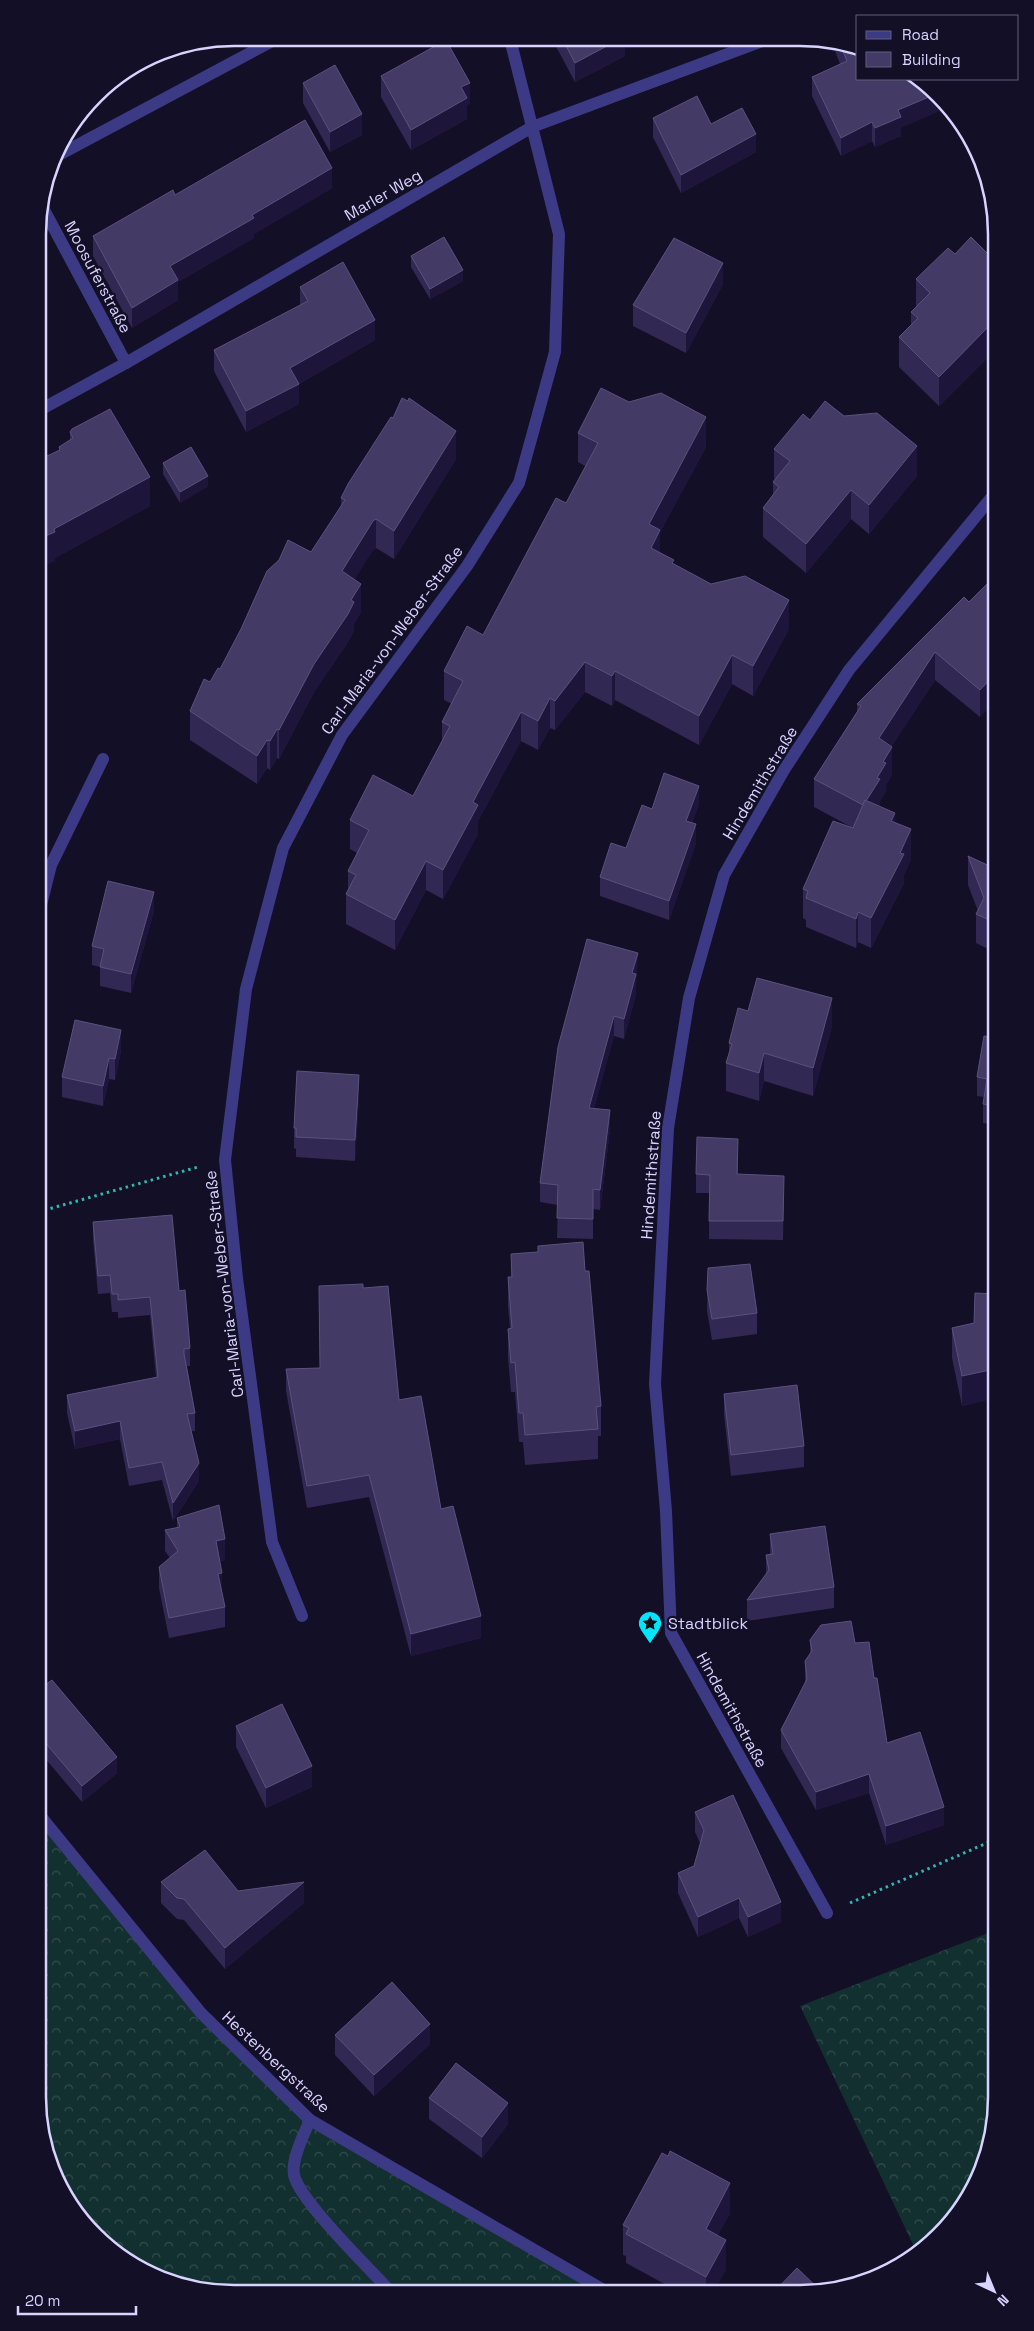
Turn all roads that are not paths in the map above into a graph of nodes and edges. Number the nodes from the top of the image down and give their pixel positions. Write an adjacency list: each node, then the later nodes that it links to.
1 (263, 46): 5 (street)
2 (512, 46): 4 (street)
3 (749, 46): 4 (street, Marler Weg)
4 (532, 127): 7 (street, Marler Weg); 12 (street, Carl-Maria-von-Weber-Straße)
5 (66, 150)
6 (47, 216): 7 (street, Moosuferstraße)
7 (126, 363): 8 (street, Marler Weg)
8 (46, 407)
9 (988, 502): 14 (street, Hindemithstraße)
10 (103, 758): 11 (street)
11 (46, 882)
12 (302, 1616)
13 (46, 1823): 15 (street, Hestenbergstraße)
14 (827, 1913)
15 (310, 2120): 16 (street); 17 (street, Hestenbergstraße)
16 (385, 2285)
17 (595, 2285)

